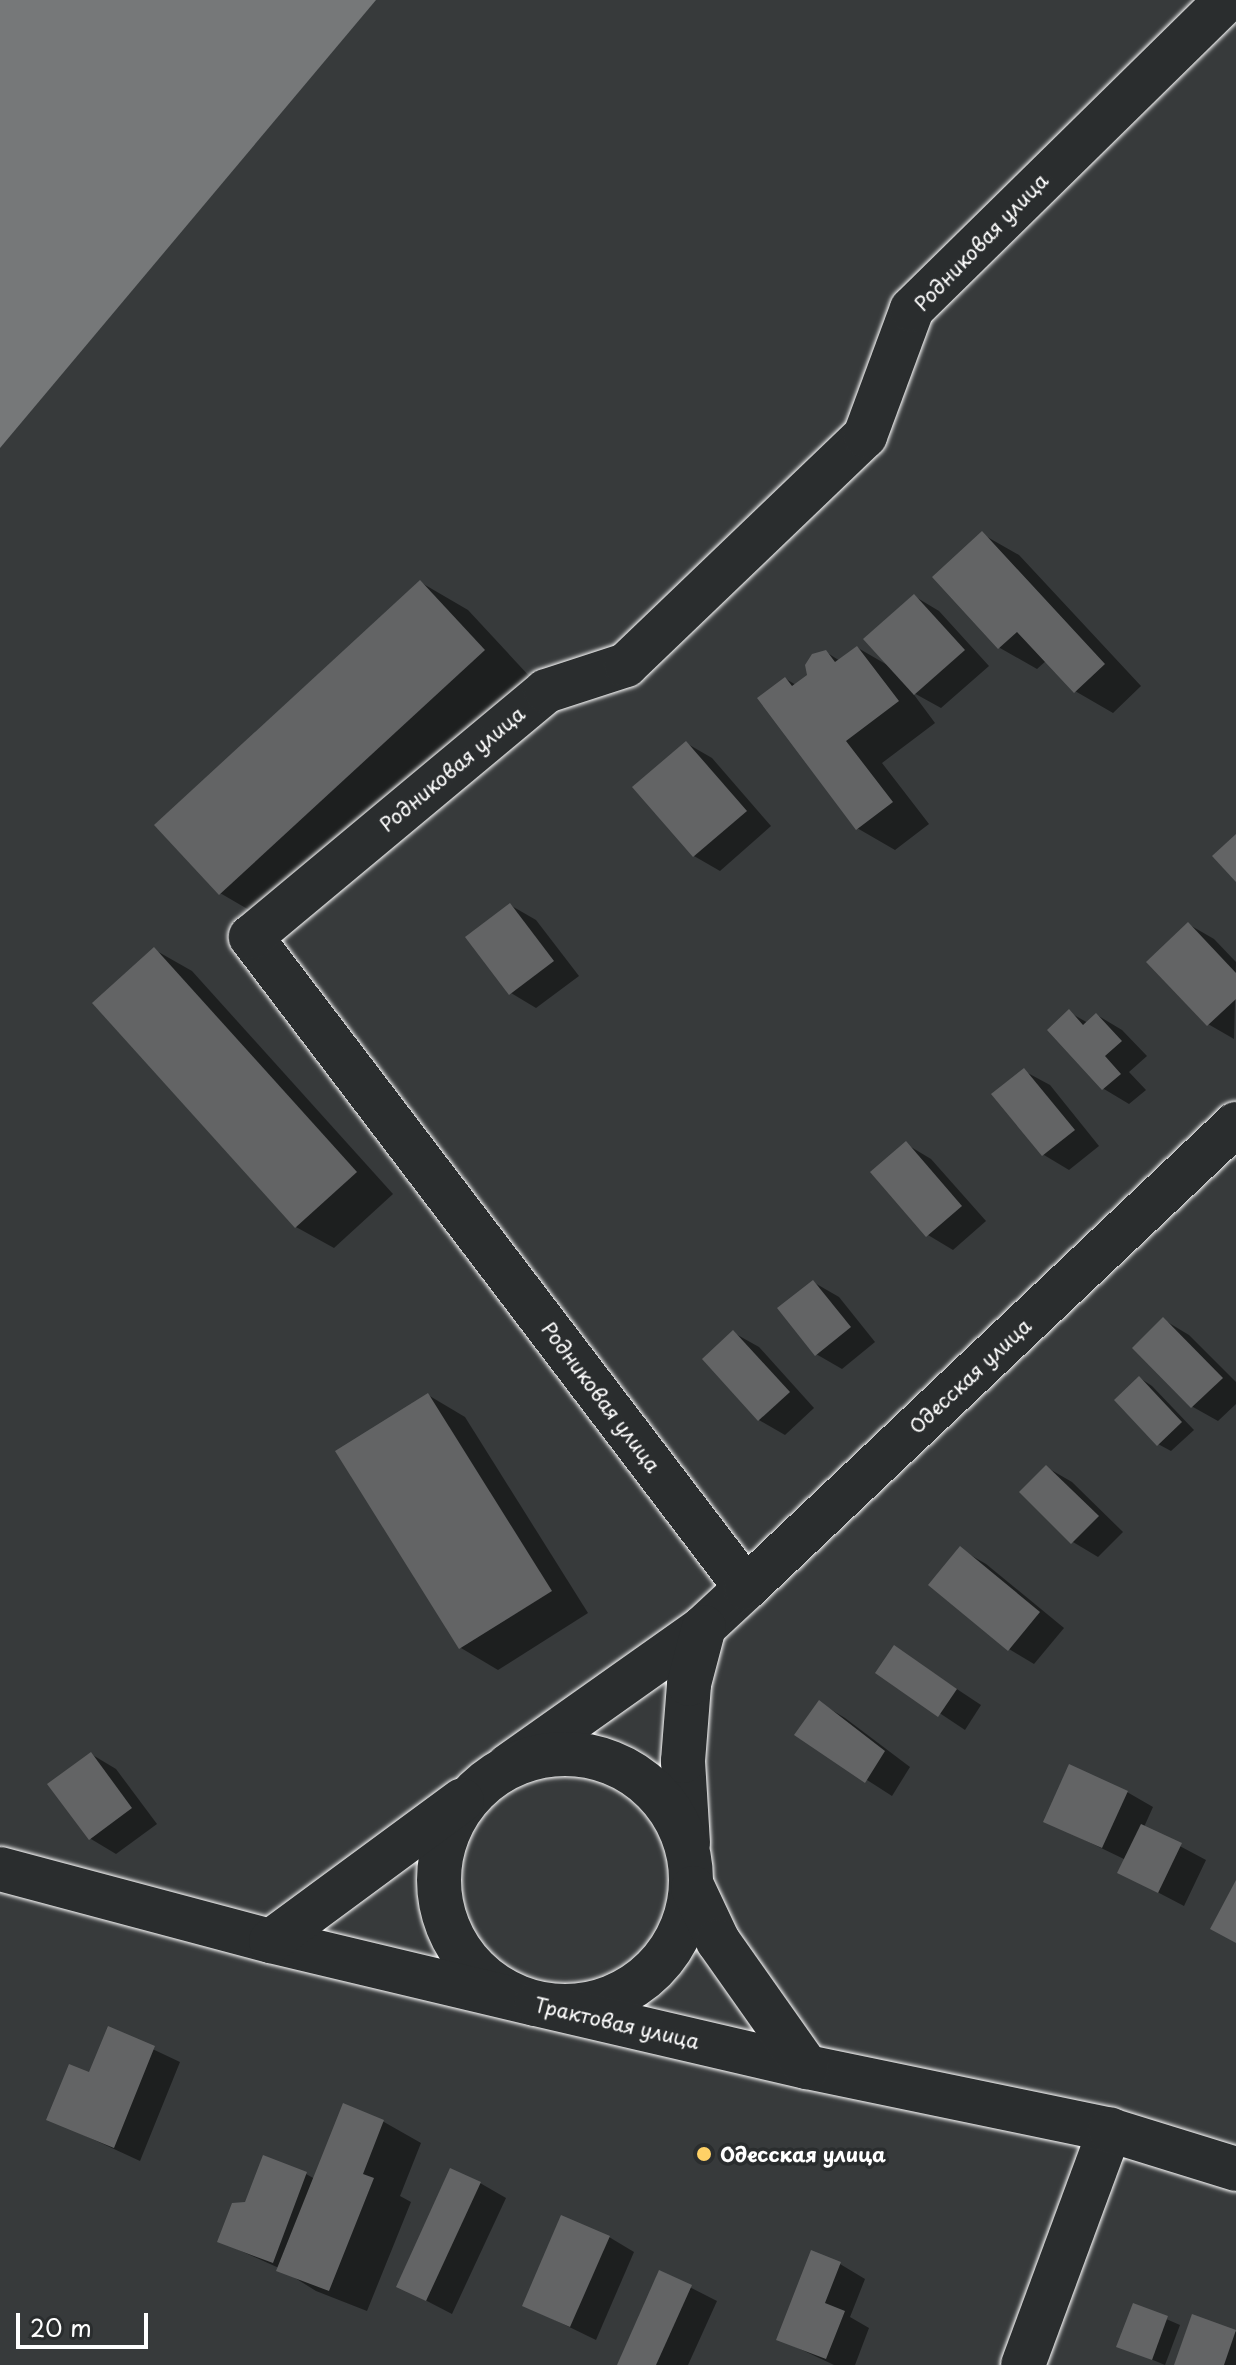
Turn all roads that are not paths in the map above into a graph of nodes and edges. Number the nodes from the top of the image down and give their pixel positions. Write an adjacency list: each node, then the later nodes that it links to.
1 (1213, 11): 3 (main road, Родниковая улица)
2 (1236, 1124): 3 (main road, Одесская улица)
3 (746, 1588): 4 (main road, Одесская улица)
4 (704, 1627): 5 (main road, Одесская улица); 7 (main road)
5 (508, 1766): 6 (main road); 7 (main road)
6 (472, 1792): 10 (main road); 11 (main road)
7 (688, 1843): 9 (main road)
8 (0, 1869): 10 (main road, Трактовая улица)
9 (693, 1888): 11 (main road); 12 (main road)
10 (271, 1941): 11 (main road, Трактовая улица)
11 (536, 2004): 12 (main road, Трактовая улица)
12 (807, 2067): 13 (main road, Трактовая улица)
13 (1110, 2130): 14 (main road, Трактовая улица); 15 (main road)
14 (1236, 2169)
15 (1023, 2365)

